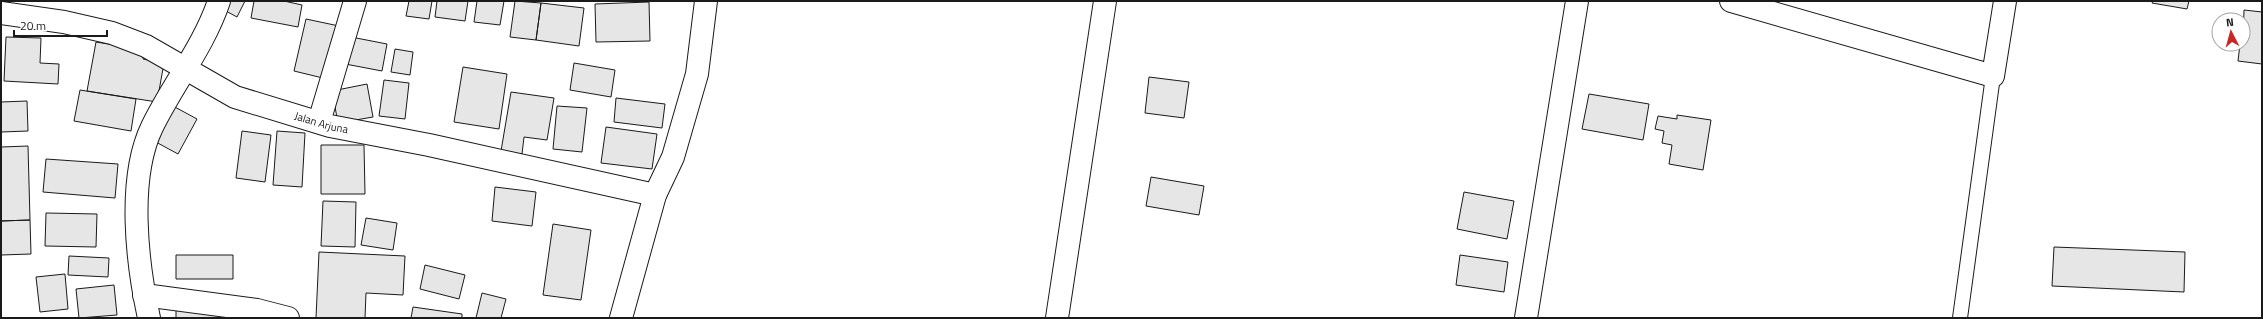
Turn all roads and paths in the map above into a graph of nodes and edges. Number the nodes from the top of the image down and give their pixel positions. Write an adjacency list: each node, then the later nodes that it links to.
1 (219, 1): 9 (street)
2 (355, 1): 11 (street)
3 (706, 1): 12 (street)
4 (1105, 1): 17 (street)
5 (1577, 1): 18 (street)
6 (1731, 1): 10 (street)
7 (2005, 1): 10 (street)
8 (1, 13): 9 (street, Jalan Arjuna)
9 (187, 68): 11 (street, Jalan Arjuna); 13 (street)
10 (1993, 76): 19 (lane)
11 (319, 122): 12 (street, Jalan Arjuna)
12 (655, 195): 16 (street)
13 (144, 295): 14 (street); 15 (street)
14 (149, 318)
15 (288, 318)
16 (621, 318)
17 (1057, 318)
18 (1526, 318)
19 (1960, 318)

